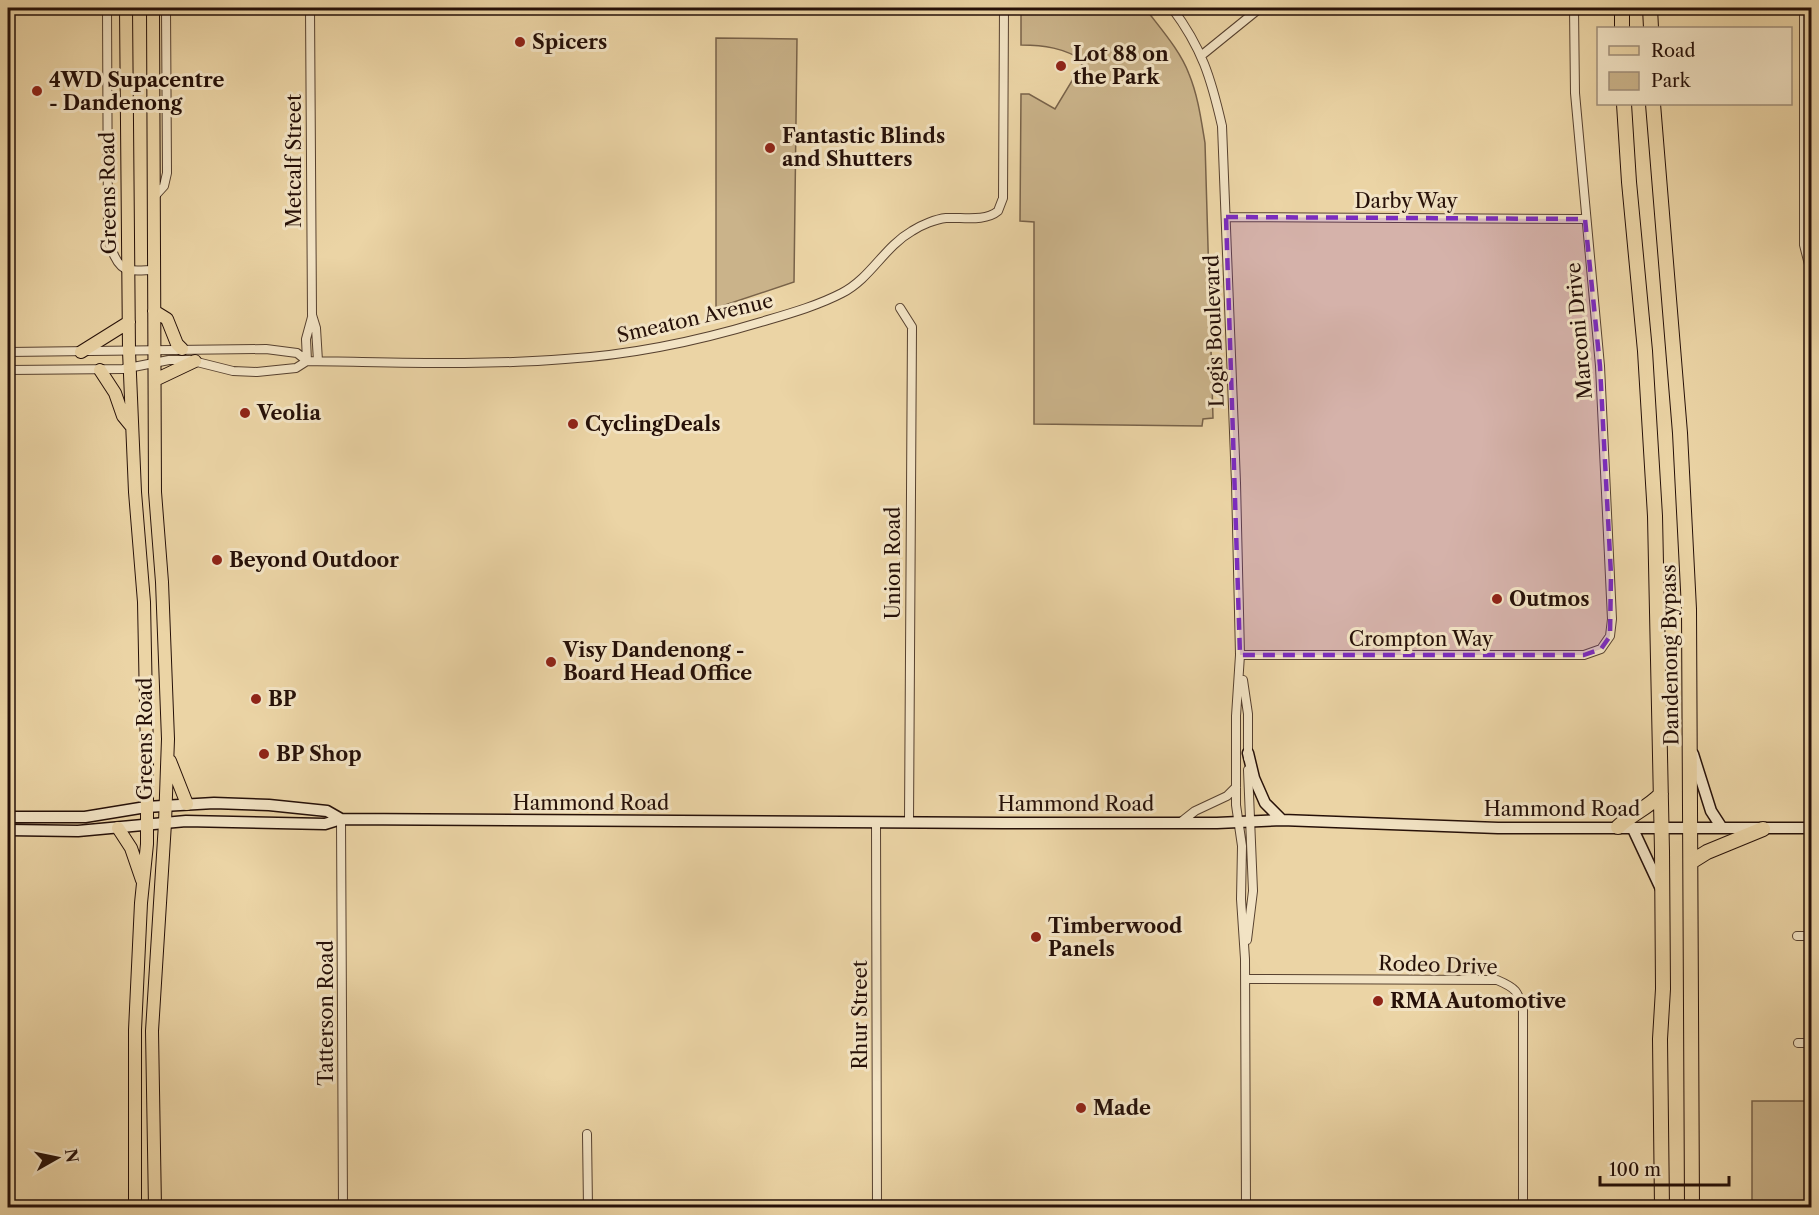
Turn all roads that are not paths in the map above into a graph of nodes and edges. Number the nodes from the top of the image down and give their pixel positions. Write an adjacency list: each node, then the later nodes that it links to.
1 (107, 8): 23 (street, Greens Road)
2 (126, 8): 23 (main road, Greens Road)
3 (153, 8): 20 (main road, Greens Road)
4 (166, 8): 20 (street, Greens Road)
5 (310, 8): 28 (street, Metcalf Street)
6 (1004, 8): 37 (street, Smeaton Avenue)
7 (1172, 8): 16 (street, Logis Boulevard)
8 (1260, 8): 16 (street)
9 (1574, 8): 22 (street, Marconi Drive)
10 (1622, 8): 13 (highway)
11 (1650, 8): 14 (highway)
12 (1804, 8): 15 (street)
13 (1622, 27)
14 (1651, 27)
15 (1808, 54): 19 (street)
16 (1202, 55): 21 (street, Logis Boulevard)
17 (1624, 105): 55 (highway, Dandenong Bypass)
18 (1653, 105): 51 (highway, Dandenong Bypass)
19 (1808, 162): 25 (street)
20 (153, 198): 24 (main road, Greens Road)
21 (1226, 217): 22 (street, Darby Way); 48 (street, Logis Boulevard)
22 (1585, 219): 47 (street, Marconi Drive)
23 (129, 270): 24 (street, Greens Road); 29 (main road, Greens Road)
24 (153, 270): 27 (main road, Greens Road)
25 (1812, 276)
26 (900, 308): 64 (street, Union Road)
27 (154, 311): 30 (main road); 31 (main road, Greens Road)
28 (312, 315): 36 (street, Metcalf Street); 37 (street, Metcalf Street)
29 (129, 322): 32 (main road, Greens Road); 34 (main road)
30 (182, 349): 31 (street, Smeaton Avenue); 36 (street, Smeaton Avenue)
31 (154, 350): 32 (street, Smeaton Avenue); 38 (main road, Greens Road)
32 (129, 351): 34 (street, Smeaton Avenue); 39 (main road, Greens Road)
33 (8, 352): 34 (street, Smeaton Avenue)
34 (81, 352)
35 (195, 361): 36 (street, Smeaton Avenue); 38 (street, Smeaton Avenue); 42 (main road)
36 (307, 361): 37 (street, Smeaton Avenue)
37 (318, 361)
38 (154, 363): 39 (street, Smeaton Avenue); 42 (main road, Greens Road)
39 (129, 369): 41 (street, Smeaton Avenue); 45 (main road, Greens Road)
40 (8, 370): 41 (street, Smeaton Avenue)
41 (100, 370): 45 (main road)
42 (155, 380): 53 (main road, Greens Road)
43 (1812, 384): 44 (street)
44 (1810, 417): 46 (street)
45 (132, 427): 58 (main road, Greens Road)
46 (1811, 525): 50 (street)
47 (1601, 649): 48 (street, Crompton Way)
48 (1240, 655): 49 (street, Logis Boulevard)
49 (1240, 665): 52 (street, Logis Boulevard); 54 (street, Logis Boulevard)
50 (1812, 726)
51 (1691, 746): 72 (highway, Dandenong Bypass); 74 (main road)
52 (1248, 753): 61 (main road); 62 (street, Logis Boulevard)
53 (168, 754): 56 (main road); 57 (main road, Greens Road)
54 (1237, 786): 65 (street); 66 (street, Logis Boulevard)
55 (1661, 794): 69 (highway); 71 (highway, Dandenong Bypass)
56 (187, 804): 57 (main road, Hammond Road); 60 (main road, Hammond Road)
57 (166, 805): 58 (main road, Hammond Road); 67 (main road, Greens Road)
58 (146, 807): 59 (main road, Hammond Road); 68 (main road, Greens Road)
59 (8, 817)
60 (341, 819): 63 (main road, Hammond Road); 67 (main road, Hammond Road); 92 (street, Tatterson Road)
61 (1282, 820): 62 (main road, Hammond Road); 69 (main road, Hammond Road)
62 (1250, 821): 66 (main road, Hammond Road); 83 (street)
63 (876, 822): 64 (main road, Hammond Road); 94 (street, Rhur Street)
64 (909, 822): 65 (main road, Hammond Road)
65 (1181, 822): 66 (main road, Hammond Road)
66 (1238, 822): 83 (street)
67 (165, 823): 68 (main road, Hammond Road); 87 (main road, Greens Road)
68 (147, 824): 73 (main road, Hammond Road); 79 (main road, Greens Road)
69 (1618, 827): 70 (main road, Hammond Road)
70 (1632, 827): 71 (main road, Hammond Road); 80 (main road)
71 (1662, 827): 72 (main road, Hammond Road); 80 (highway, Dandenong Bypass)
72 (1691, 827): 74 (main road, Hammond Road); 78 (highway, Dandenong Bypass)
73 (117, 828): 77 (main road, Hammond Road); 79 (main road)
74 (1722, 828): 76 (main road, Hammond Road)
75 (1812, 828): 76 (main road, Hammond Road)
76 (1763, 829): 78 (highway)
77 (8, 830)
78 (1691, 862): 98 (highway, Dandenong Bypass)
79 (143, 884): 88 (main road, Greens Road)
80 (1662, 892): 97 (highway, Dandenong Bypass)
81 (1797, 936): 82 (street)
82 (1812, 936)
83 (1245, 960): 84 (street)
84 (1245, 979): 95 (street); 96 (street, Rodeo Drive)
85 (1798, 1043): 86 (street)
86 (1812, 1043)
87 (153, 1051): 88 (main road); 91 (main road, Greens Road)
88 (135, 1052): 90 (main road, Greens Road)
89 (587, 1134): 93 (street)
90 (135, 1208)
91 (155, 1208)
92 (343, 1208)
93 (588, 1208)
94 (877, 1208)
95 (1246, 1208)
96 (1523, 1208)
97 (1662, 1208)
98 (1692, 1208)

